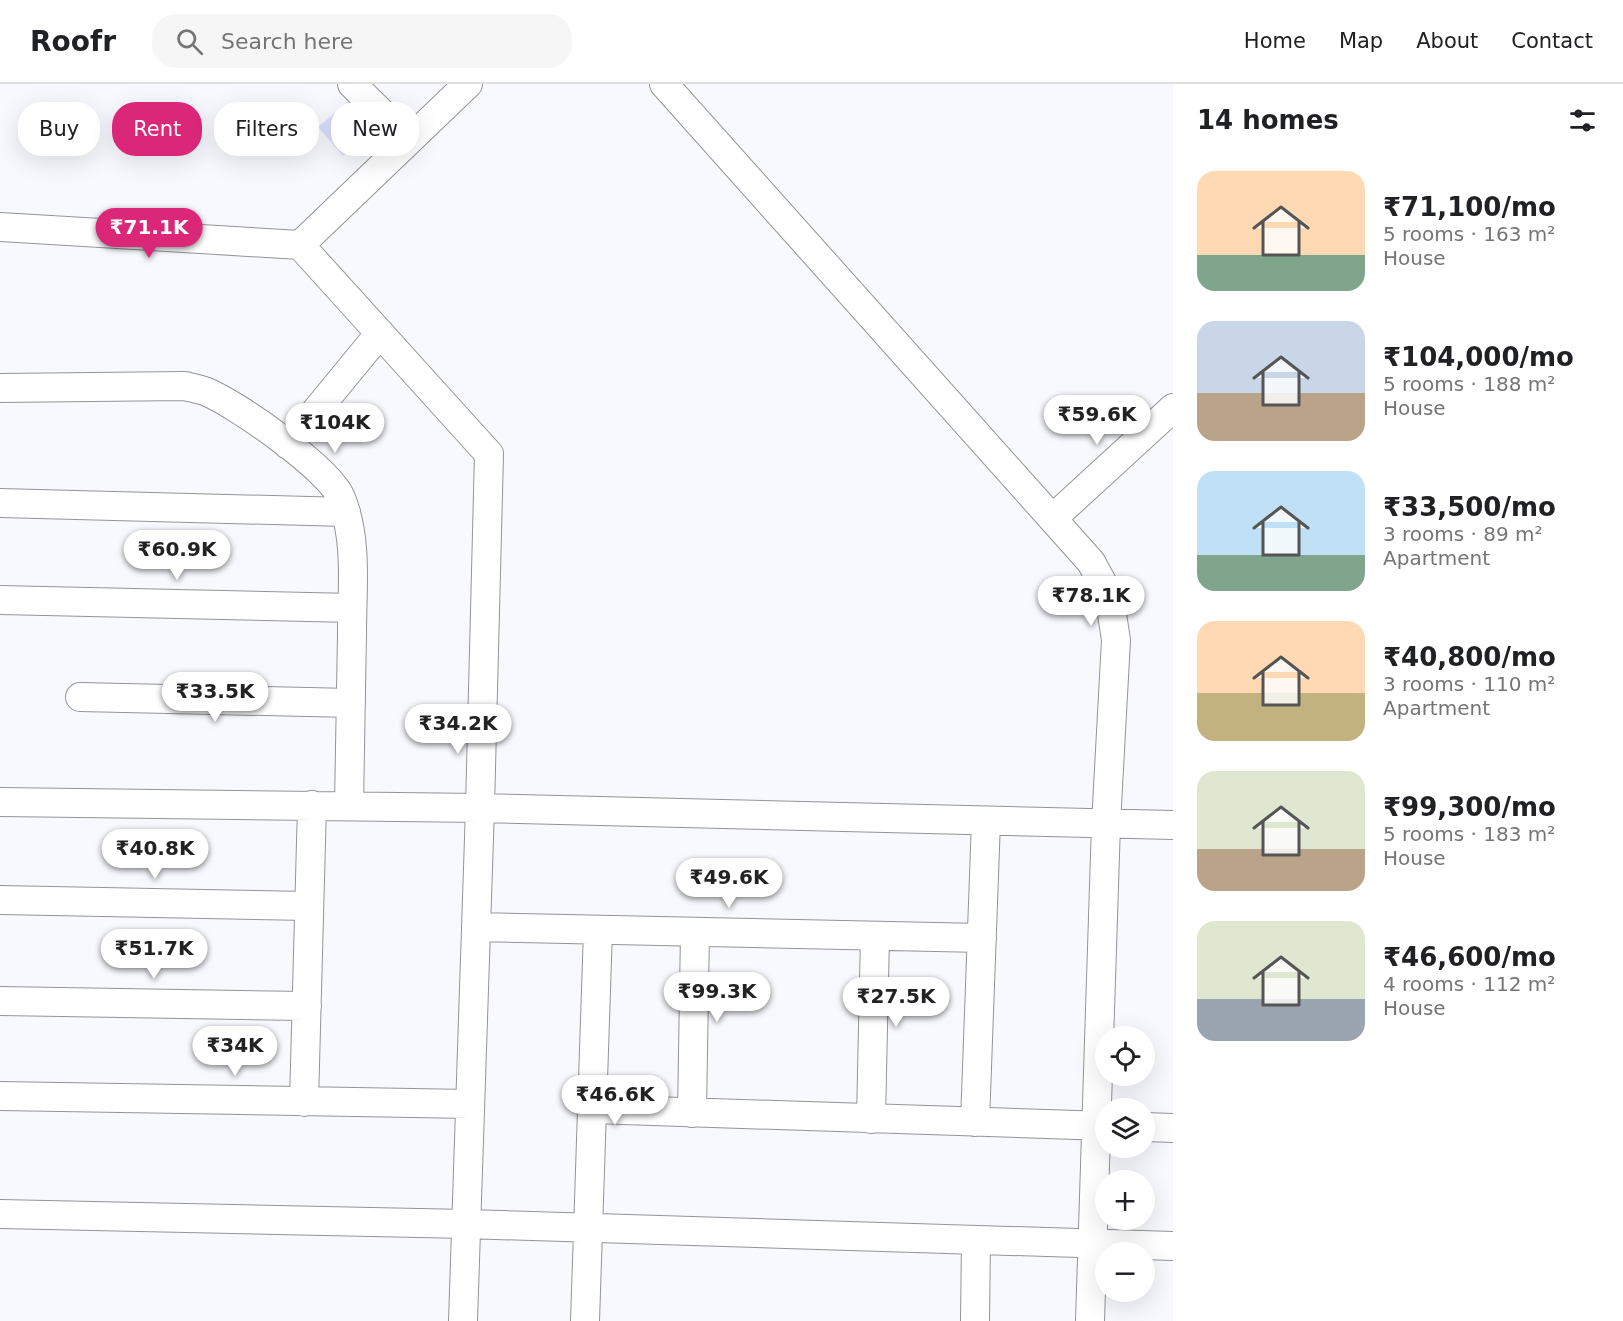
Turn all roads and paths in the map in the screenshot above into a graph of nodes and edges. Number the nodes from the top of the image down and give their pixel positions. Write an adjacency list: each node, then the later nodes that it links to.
1 (352, 84): 4 (street)
2 (468, 84): 5 (street)
3 (664, 84): 15 (street)
4 (370, 102)
5 (419, 131)
6 (392, 156): 8 (street)
7 (0, 227): 8 (street)
8 (300, 244): 9 (street)
9 (380, 333): 12 (street); 23 (street)
10 (0, 388): 12 (street)
11 (1173, 408): 15 (street)
12 (288, 445): 14 (street)
13 (0, 503): 14 (street)
14 (346, 512): 17 (street)
15 (1053, 518): 25 (street)
16 (0, 600): 17 (street)
17 (352, 608): 19 (street)
18 (80, 697): 19 (street)
19 (351, 703): 22 (street)
20 (0, 802): 21 (street)
21 (312, 805): 22 (street); 28 (street)
22 (349, 806): 23 (street)
23 (480, 808): 24 (street); 29 (street)
24 (986, 821): 25 (street); 33 (street)
25 (1106, 824): 26 (street); 37 (street)
26 (1173, 825)
27 (0, 900): 28 (street)
28 (309, 906): 35 (street)
29 (476, 927): 30 (street); 39 (street)
30 (598, 930): 31 (street); 40 (street)
31 (695, 932): 32 (street); 41 (street)
32 (875, 936): 33 (street); 42 (street)
33 (982, 938): 43 (street)
34 (0, 1001): 35 (street)
35 (307, 1006): 38 (street)
36 (0, 1096): 38 (street)
37 (1101, 1098)
38 (304, 1102): 39 (street)
39 (470, 1104): 49 (street)
40 (593, 1109): 41 (street); 50 (street)
41 (692, 1113): 42 (street)
42 (871, 1119): 43 (street)
43 (975, 1122): 44 (street)
44 (1095, 1126)
45 (1155, 1127): 46 (street)
46 (1173, 1128)
47 (1099, 1158): 52 (street)
48 (0, 1214): 49 (street)
49 (466, 1224): 50 (street); 54 (street)
50 (588, 1229): 51 (street); 55 (street)
51 (976, 1240): 52 (street); 56 (street)
52 (1093, 1243): 53 (street); 57 (street)
53 (1173, 1246)
54 (463, 1321)
55 (585, 1321)
56 (975, 1321)
57 (1090, 1321)

